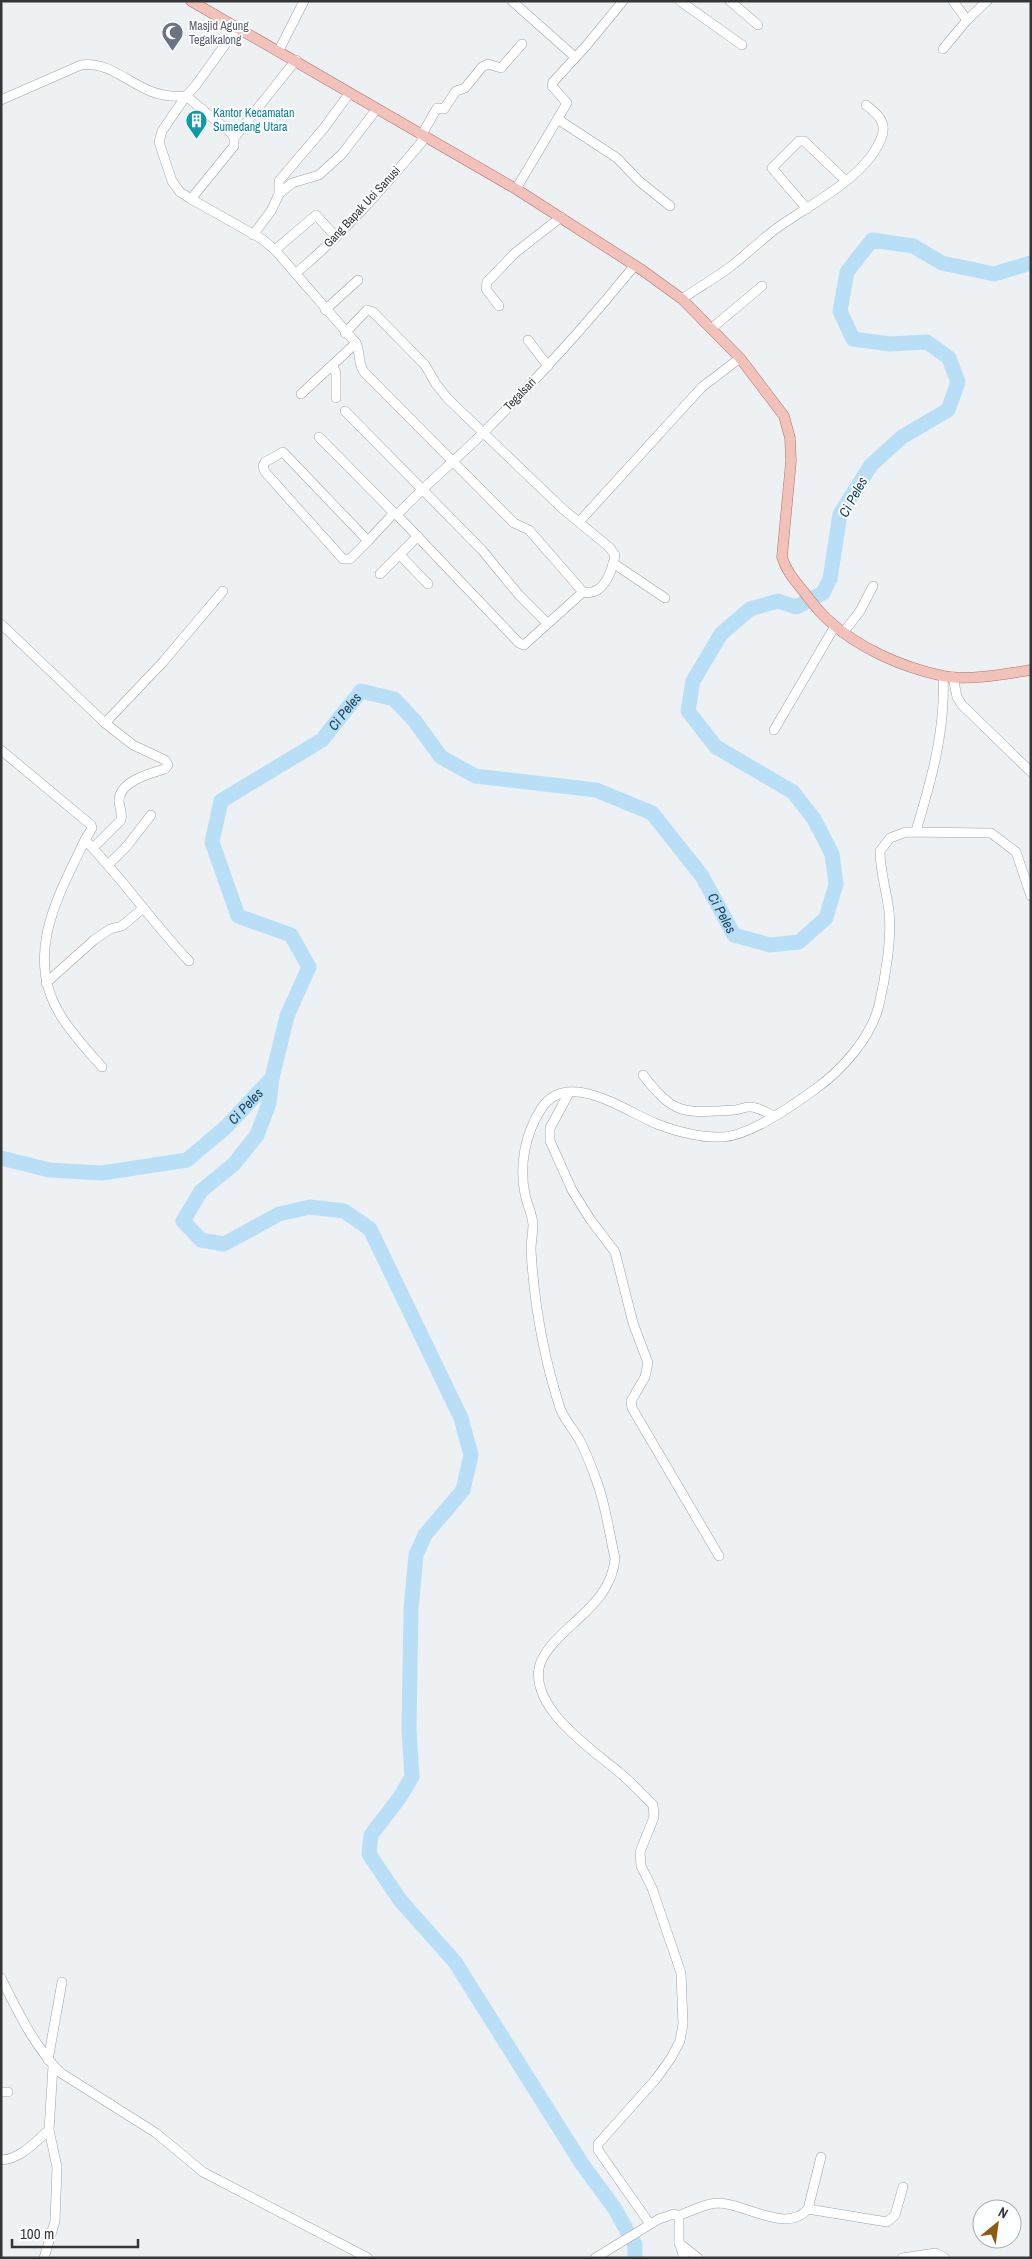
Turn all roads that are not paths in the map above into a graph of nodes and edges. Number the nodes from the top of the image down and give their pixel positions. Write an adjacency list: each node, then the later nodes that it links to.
1 (191, 1): 11 (main road)
2 (304, 1): 15 (street)
3 (512, 1): 16 (street)
4 (623, 1): 16 (street)
5 (680, 1): 13 (street)
6 (730, 1): 10 (street)
7 (953, 1): 9 (street)
8 (987, 1): 9 (street)
9 (967, 20): 14 (street)
10 (758, 24)
11 (237, 28): 15 (main road); 19 (street)
12 (522, 44): 24 (street, Gang Bapak Uci Sanusi)
13 (742, 46)
14 (943, 49)
15 (279, 50): 17 (main road)
16 (575, 57): 23 (street)
17 (296, 60): 18 (main road); 25 (street)
18 (349, 94): 22 (main road); 28 (street)
19 (186, 96): 20 (street); 25 (street); 29 (street)
20 (1, 100)
21 (866, 105): 26 (street)
22 (376, 110): 24 (main road); 28 (street)
23 (559, 120): 27 (street); 30 (street)
24 (423, 137): 27 (main road); 34 (street, Gang Bapak Uci Sanusi)
25 (234, 138): 29 (street)
26 (845, 180): 31 (street); 31 (street)
27 (516, 189): 32 (main road)
28 (279, 194): 33 (street)
29 (191, 199): 33 (street)
30 (670, 206)
31 (807, 208): 40 (street)
32 (561, 217): 36 (main road); 41 (street)
33 (253, 235): 35 (street)
34 (336, 236): 35 (street); 37 (street, Gang Bapak Uci Sanusi)
35 (275, 250): 37 (street)
36 (636, 265): 40 (main road); 49 (street, Tegalsari)
37 (296, 272): 42 (street)
38 (358, 280): 42 (street)
39 (762, 286): 43 (street)
40 (682, 299): 43 (main road)
41 (499, 306)
42 (325, 310): 44 (street)
43 (712, 328): 47 (main road)
44 (345, 332): 46 (street); 53 (street)
45 (528, 340): 49 (street)
46 (356, 343): 48 (street); 55 (street)
47 (740, 358): 58 (street); 71 (main road)
48 (333, 365): 50 (street); 51 (street)
49 (548, 366): 53 (street, Tegalsari)
50 (301, 394)
51 (336, 398)
52 (345, 411): 56 (street)
53 (483, 432): 55 (street, Tegalsari); 58 (street)
54 (319, 437): 57 (street)
55 (452, 460): 56 (street, Tegalsari); 67 (street)
56 (422, 488): 57 (street, Tegalsari); 69 (street)
57 (395, 514): 59 (street); 60 (street, Tegalsari)
58 (579, 522): 62 (street)
59 (418, 536): 61 (street); 69 (street)
60 (368, 541): 60 (street, Tegalsari)
61 (400, 556): 63 (street); 64 (street)
62 (613, 563): 67 (street); 68 (street)
63 (380, 574)
64 (428, 584)
65 (873, 586): 71 (street)
66 (223, 591): 74 (street)
67 (583, 592): 69 (street)
68 (665, 598)
69 (547, 623)
70 (1, 624): 74 (street)
71 (839, 630): 73 (main road); 75 (street)
72 (1031, 670): 73 (main road)
73 (948, 676): 77 (street); 81 (street)
74 (105, 723): 83 (street)
75 (774, 730)
76 (1, 750): 82 (street)
77 (1020, 760): 78 (street); 79 (street)
78 (1031, 761)
79 (1031, 772)
80 (151, 815): 84 (street)
81 (916, 831): 85 (street); 92 (street)
82 (85, 840): 83 (street); 88 (street)
83 (93, 848): 84 (street)
84 (108, 865): 86 (street)
85 (1031, 896)
86 (142, 909): 87 (street); 88 (street)
87 (189, 961)
88 (46, 983): 89 (street)
89 (102, 1067)
90 (643, 1075): 92 (street)
91 (569, 1093): 92 (street); 93 (street); 103 (street)
92 (774, 1116)
93 (719, 1556)
94 (1, 1978): 96 (street)
95 (62, 1982): 96 (street)
96 (51, 2063): 97 (street); 106 (street)
97 (49, 2130): 99 (street); 105 (street)
98 (821, 2157): 101 (street)
99 (1, 2160)
100 (903, 2187): 101 (street)
101 (808, 2209): 102 (street)
102 (678, 2216): 103 (street); 104 (street)
103 (650, 2224): 107 (street)
104 (679, 2242): 108 (street); 109 (street)
105 (44, 2258)
106 (368, 2258)
107 (595, 2258)
108 (684, 2258)
109 (698, 2258)
110 (902, 2258): 111 (street)
111 (945, 2258)

